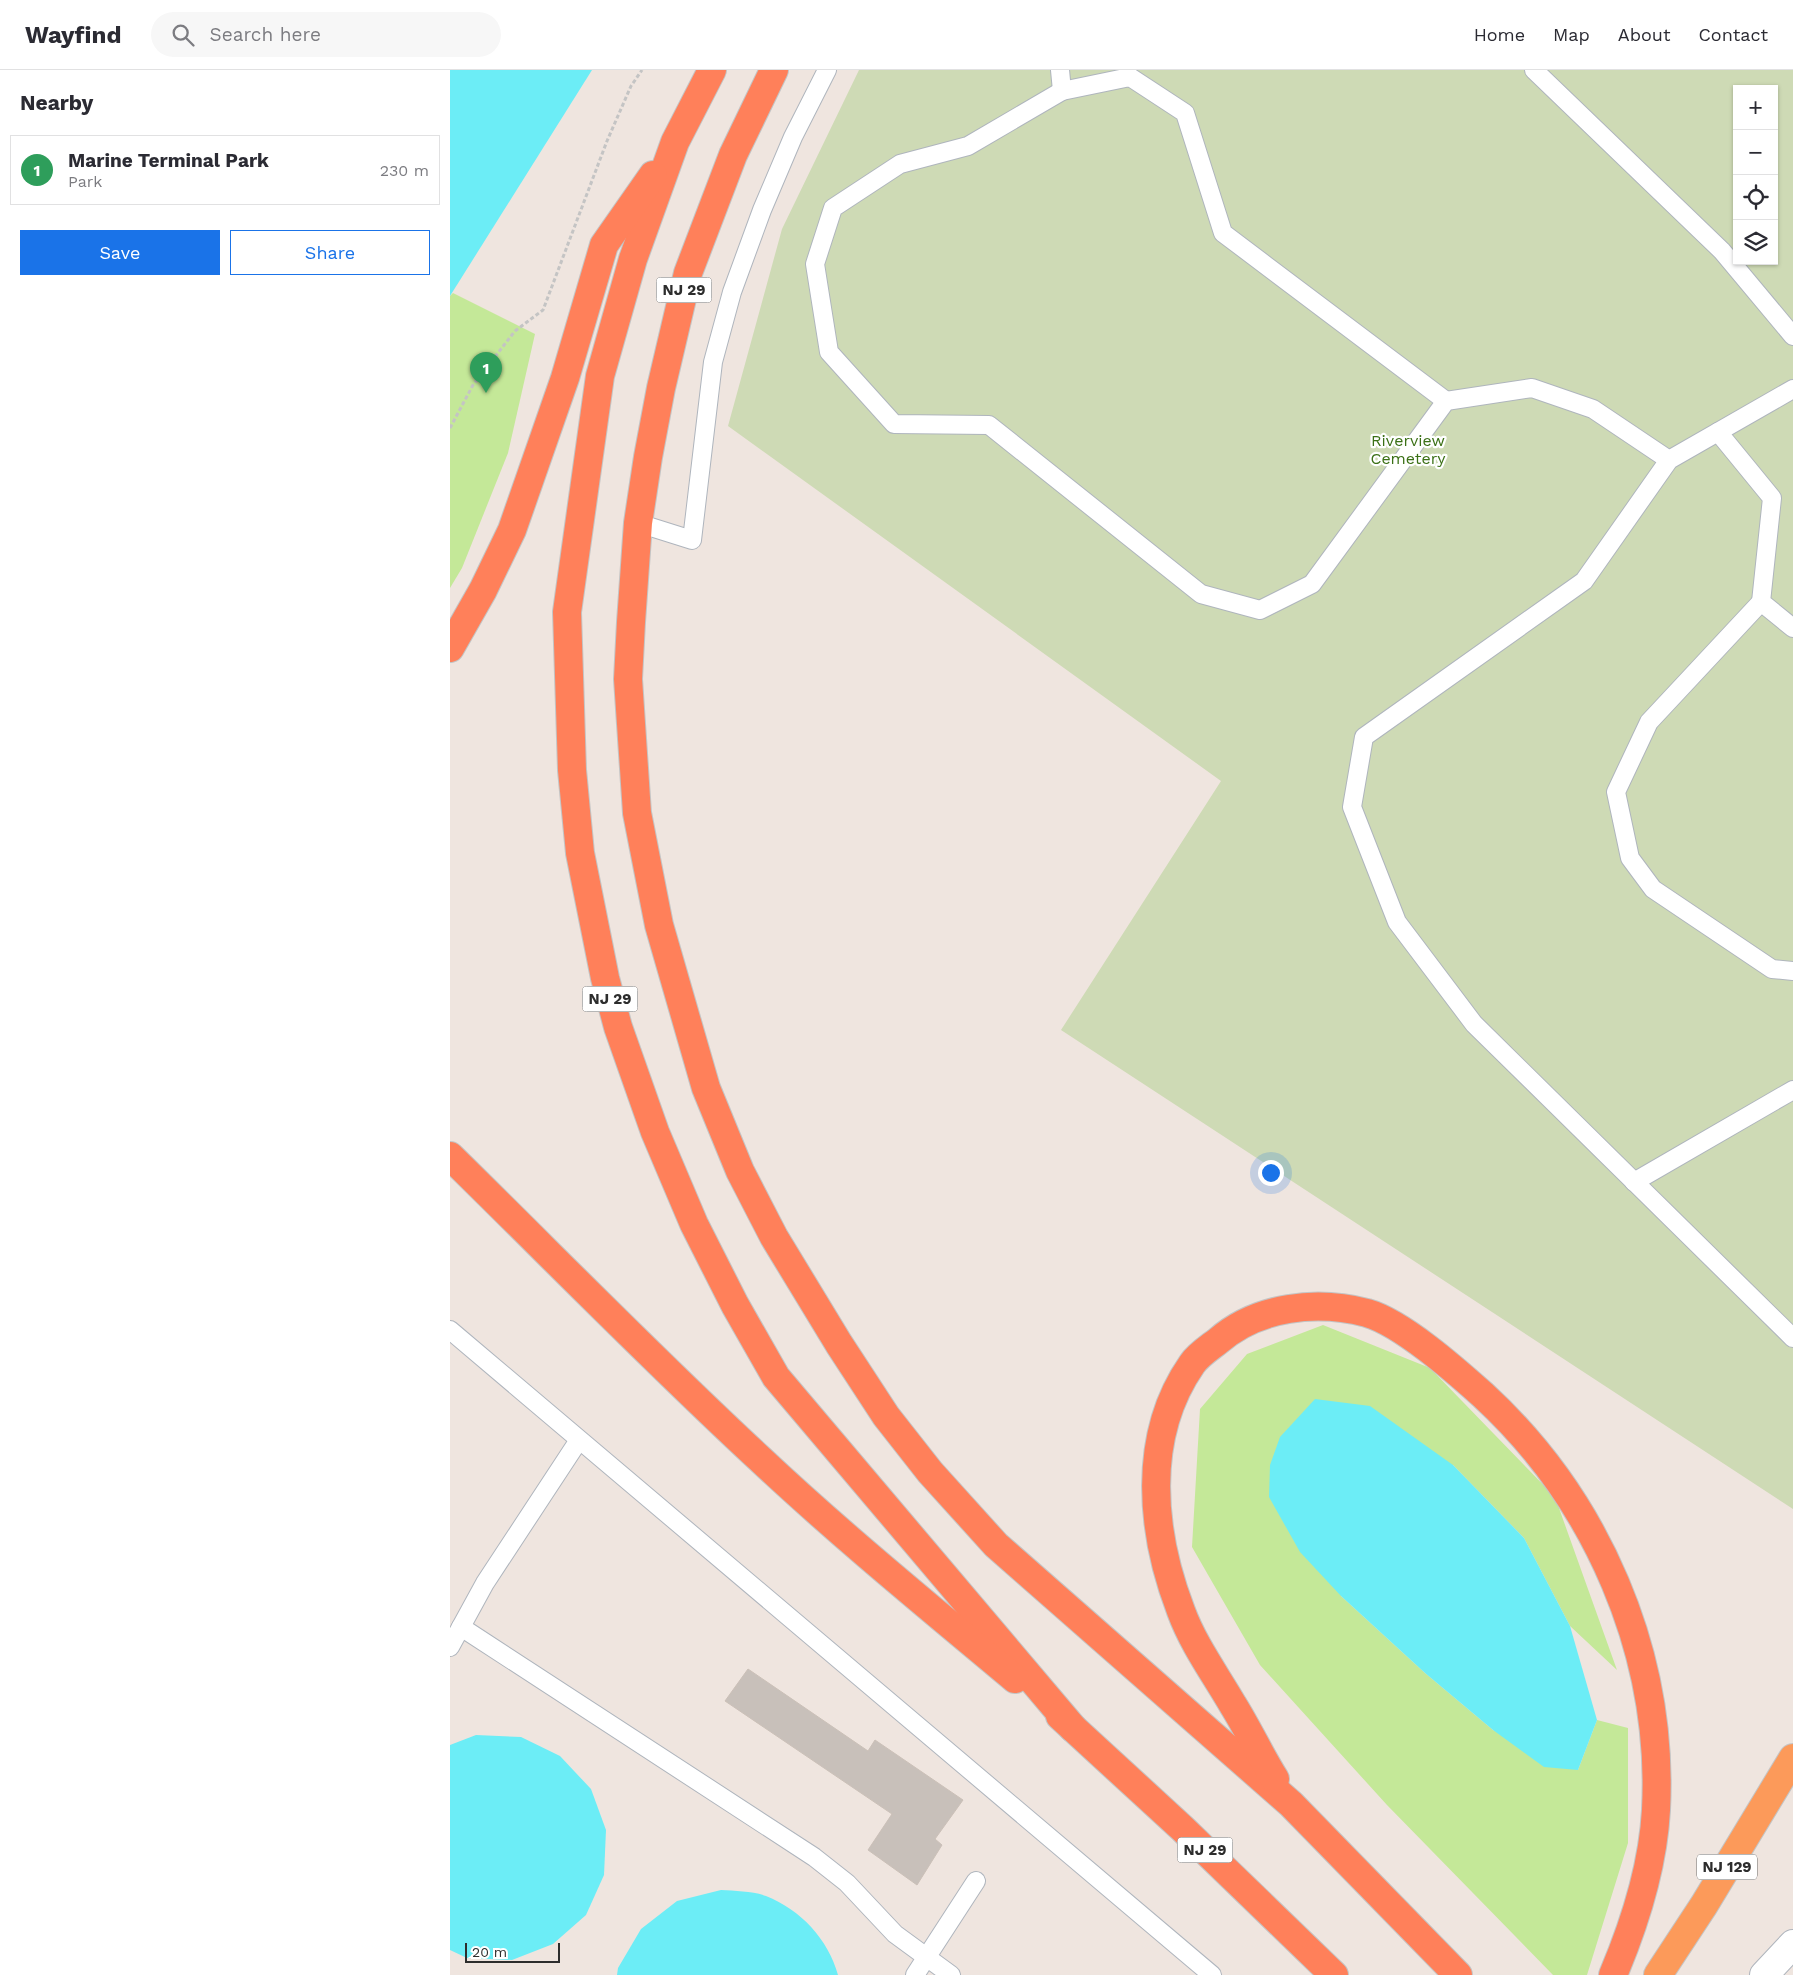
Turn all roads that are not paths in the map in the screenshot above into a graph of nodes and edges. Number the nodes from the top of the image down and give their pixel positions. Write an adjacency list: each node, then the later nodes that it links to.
1 (712, 70): 8 (highway, NJ 29)
2 (774, 70): 14 (highway, NJ 29)
3 (827, 70): 14 (lane)
4 (1060, 70): 7 (lane)
5 (1534, 70): 9 (lane)
6 (1132, 74): 7 (lane); 11 (lane)
7 (1062, 91): 11 (lane)
8 (675, 142): 17 (highway); 27 (highway, NJ 29)
9 (1793, 336)
10 (1793, 389): 12 (lane)
11 (1446, 401): 13 (lane)
12 (1718, 432): 13 (lane); 15 (lane)
13 (1669, 460): 21 (lane)
14 (638, 523): 29 (highway, NJ 29)
15 (1761, 602): 16 (lane); 18 (lane)
16 (1793, 628)
17 (450, 648)
18 (1793, 971)
19 (1793, 1090): 21 (lane)
20 (450, 1156): 27 (highway)
21 (1634, 1182): 23 (lane)
22 (450, 1330): 24 (lane)
23 (1793, 1338)
24 (580, 1440): 25 (lane); 35 (lane)
25 (461, 1627): 26 (lane); 32 (lane)
26 (450, 1647)
27 (1073, 1728): 36 (highway, NJ 29)
28 (1793, 1758): 39 (highway, NJ 129)
29 (1291, 1804): 37 (highway, NJ 29); 38 (highway)
30 (976, 1881): 32 (lane)
31 (1793, 1944): 40 (street)
32 (926, 1958): 33 (lane); 34 (lane)
33 (915, 1975)
34 (951, 1975)
35 (1212, 1975)
36 (1334, 1975)
37 (1458, 1975)
38 (1613, 1975)
39 (1658, 1975)
40 (1764, 1975)

